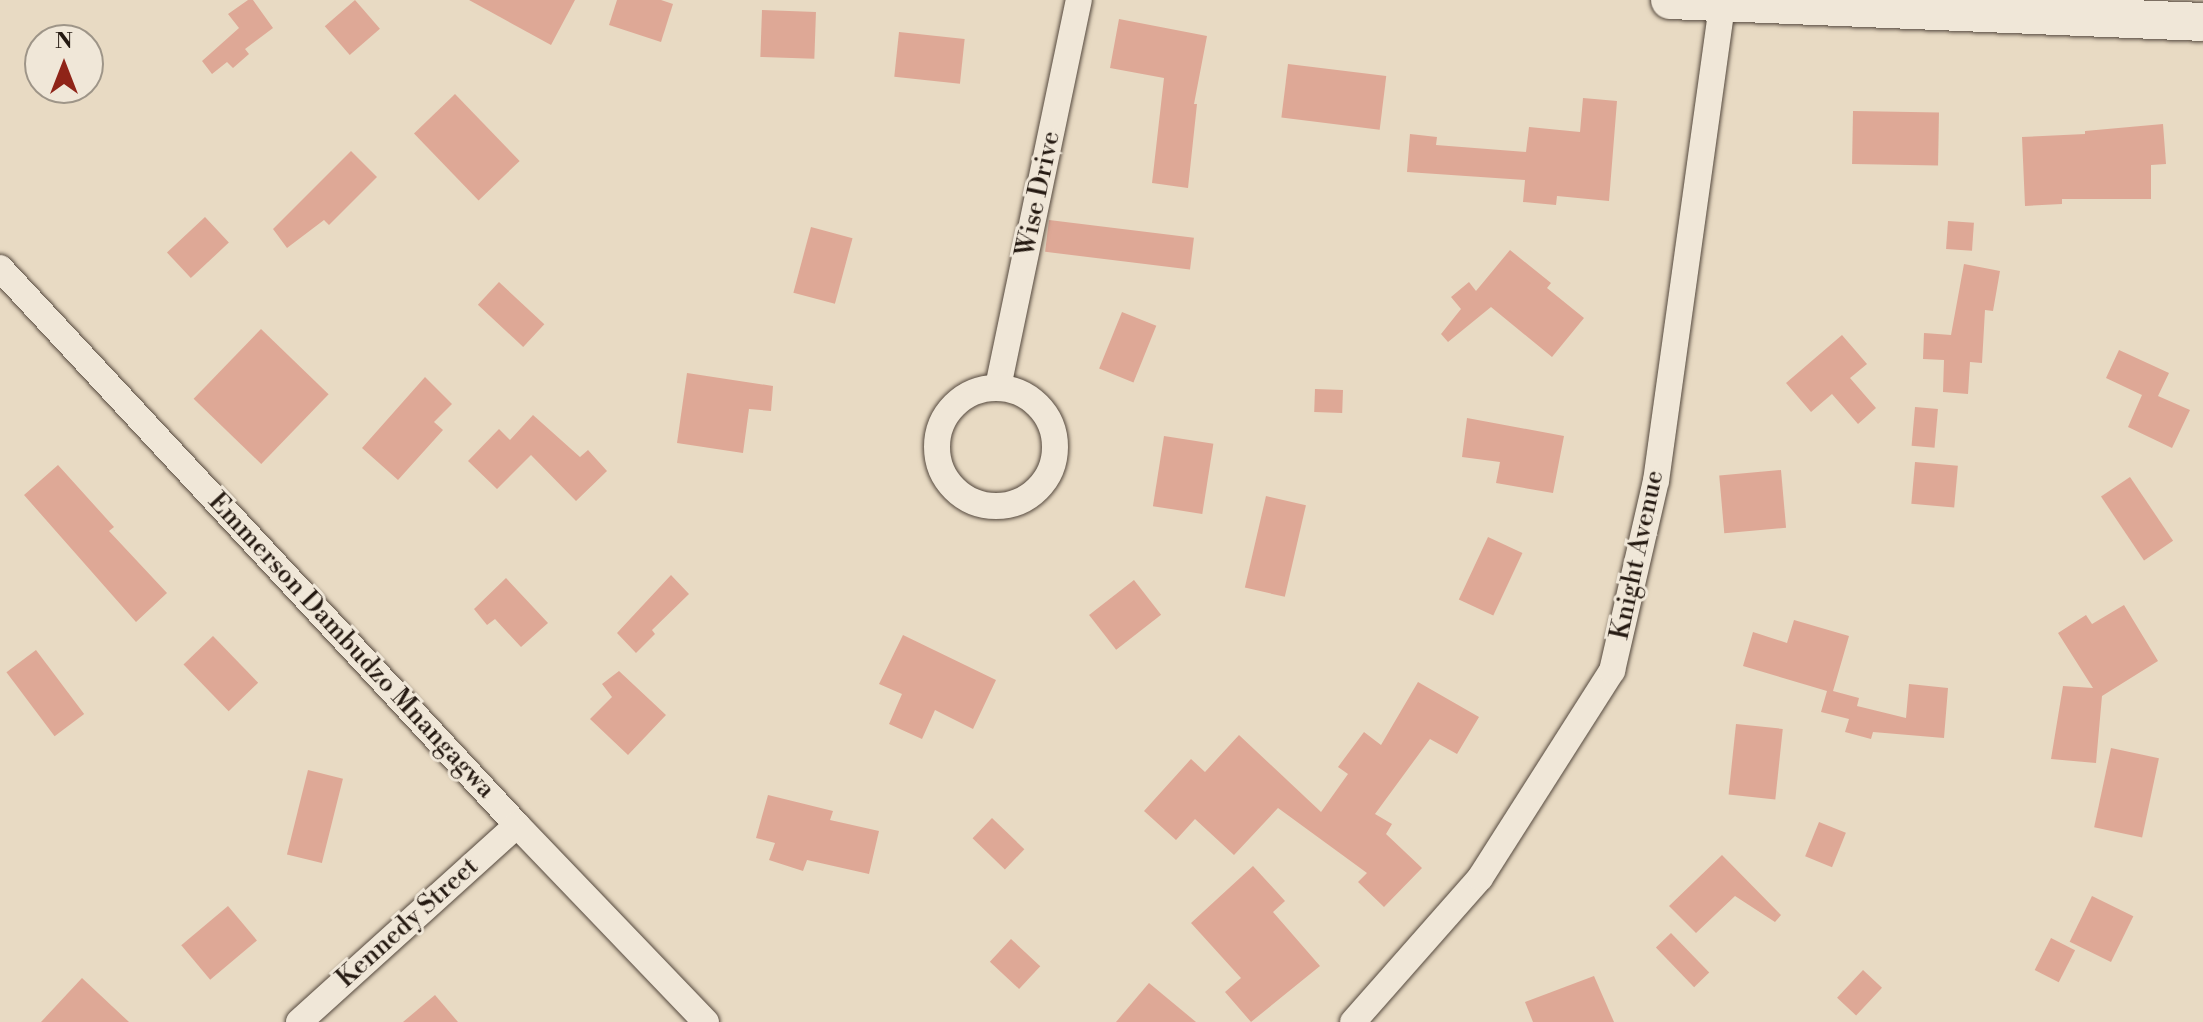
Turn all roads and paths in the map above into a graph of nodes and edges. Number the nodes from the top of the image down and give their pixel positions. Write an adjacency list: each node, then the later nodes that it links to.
1 (1079, 0): 6 (street, Wise Drive)
2 (1670, 0): 3 (main road)
3 (1722, 4): 4 (main road); 10 (street, Knight Avenue)
4 (2203, 22)
5 (0, 268): 7 (street, Emmerson Dambudzo Mnangagwa)
6 (998, 387): 6 (street)
7 (517, 825): 8 (street, Kennedy Street); 9 (street, Emmerson Dambudzo Mnangagwa)
8 (299, 1022)
9 (706, 1022)
10 (1353, 1022)

